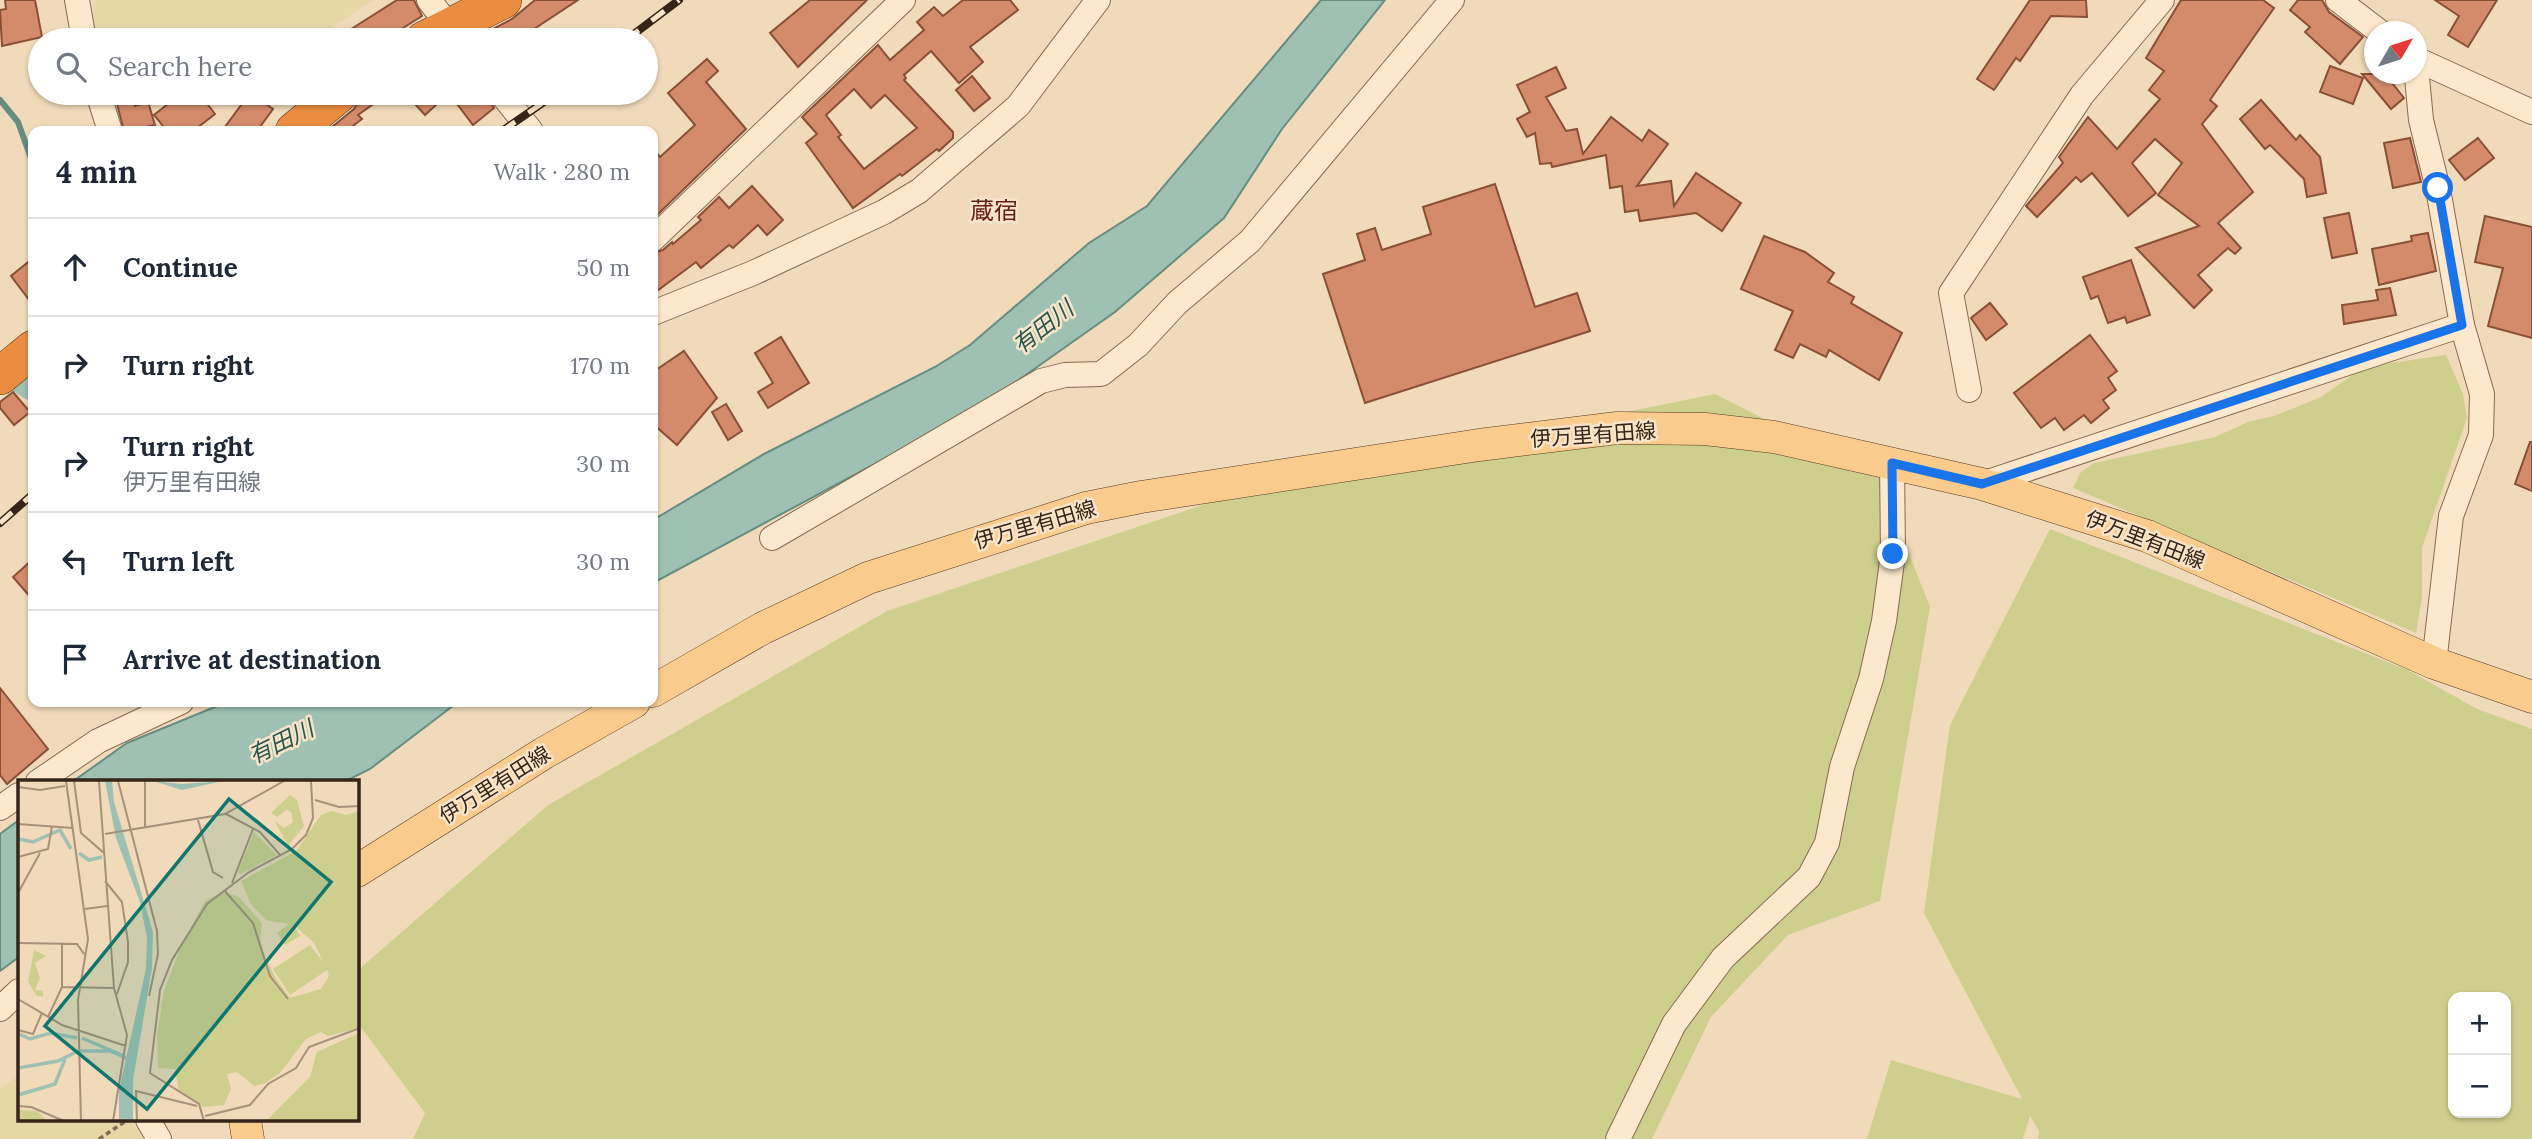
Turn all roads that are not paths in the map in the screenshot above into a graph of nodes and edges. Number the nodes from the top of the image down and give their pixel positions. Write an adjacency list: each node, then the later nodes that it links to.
1 (77, 0): 10 (street)
2 (503, 0): 9 (highway)
3 (903, 0): 20 (street)
4 (1098, 0): 21 (street)
5 (1452, 0): 28 (street)
6 (2162, 0): 25 (street)
7 (2339, 0): 8 (street)
8 (2366, 21)
9 (440, 27)
10 (82, 28)
11 (2427, 64): 16 (street)
12 (2418, 84): 22 (street)
13 (102, 105): 17 (street)
14 (325, 105): 18 (highway)
15 (510, 105): 19 (street)
16 (2532, 112)
17 (108, 126)
18 (300, 126)
19 (527, 126)
20 (658, 234)
21 (658, 311)
22 (2462, 325): 27 (street); 29 (street)
23 (28, 353): 24 (highway)
24 (0, 376)
25 (1969, 390)
26 (1892, 463): 27 (main road, 伊万里有田線); 30 (main road, 伊万里有田線); 42 (street)
27 (1982, 484): 29 (main road, 伊万里有田線)
28 (772, 538)
29 (2434, 663): 31 (main road, 伊万里有田線)
30 (658, 688)
31 (2532, 698)
32 (167, 707): 34 (street)
33 (625, 707): 37 (main road, 伊万里有田線)
34 (41, 780)
35 (18, 796): 36 (street)
36 (0, 808)
37 (359, 870)
38 (18, 992): 39 (street)
39 (0, 1009)
40 (149, 1122): 41 (street)
41 (159, 1139)
42 (1618, 1139)

